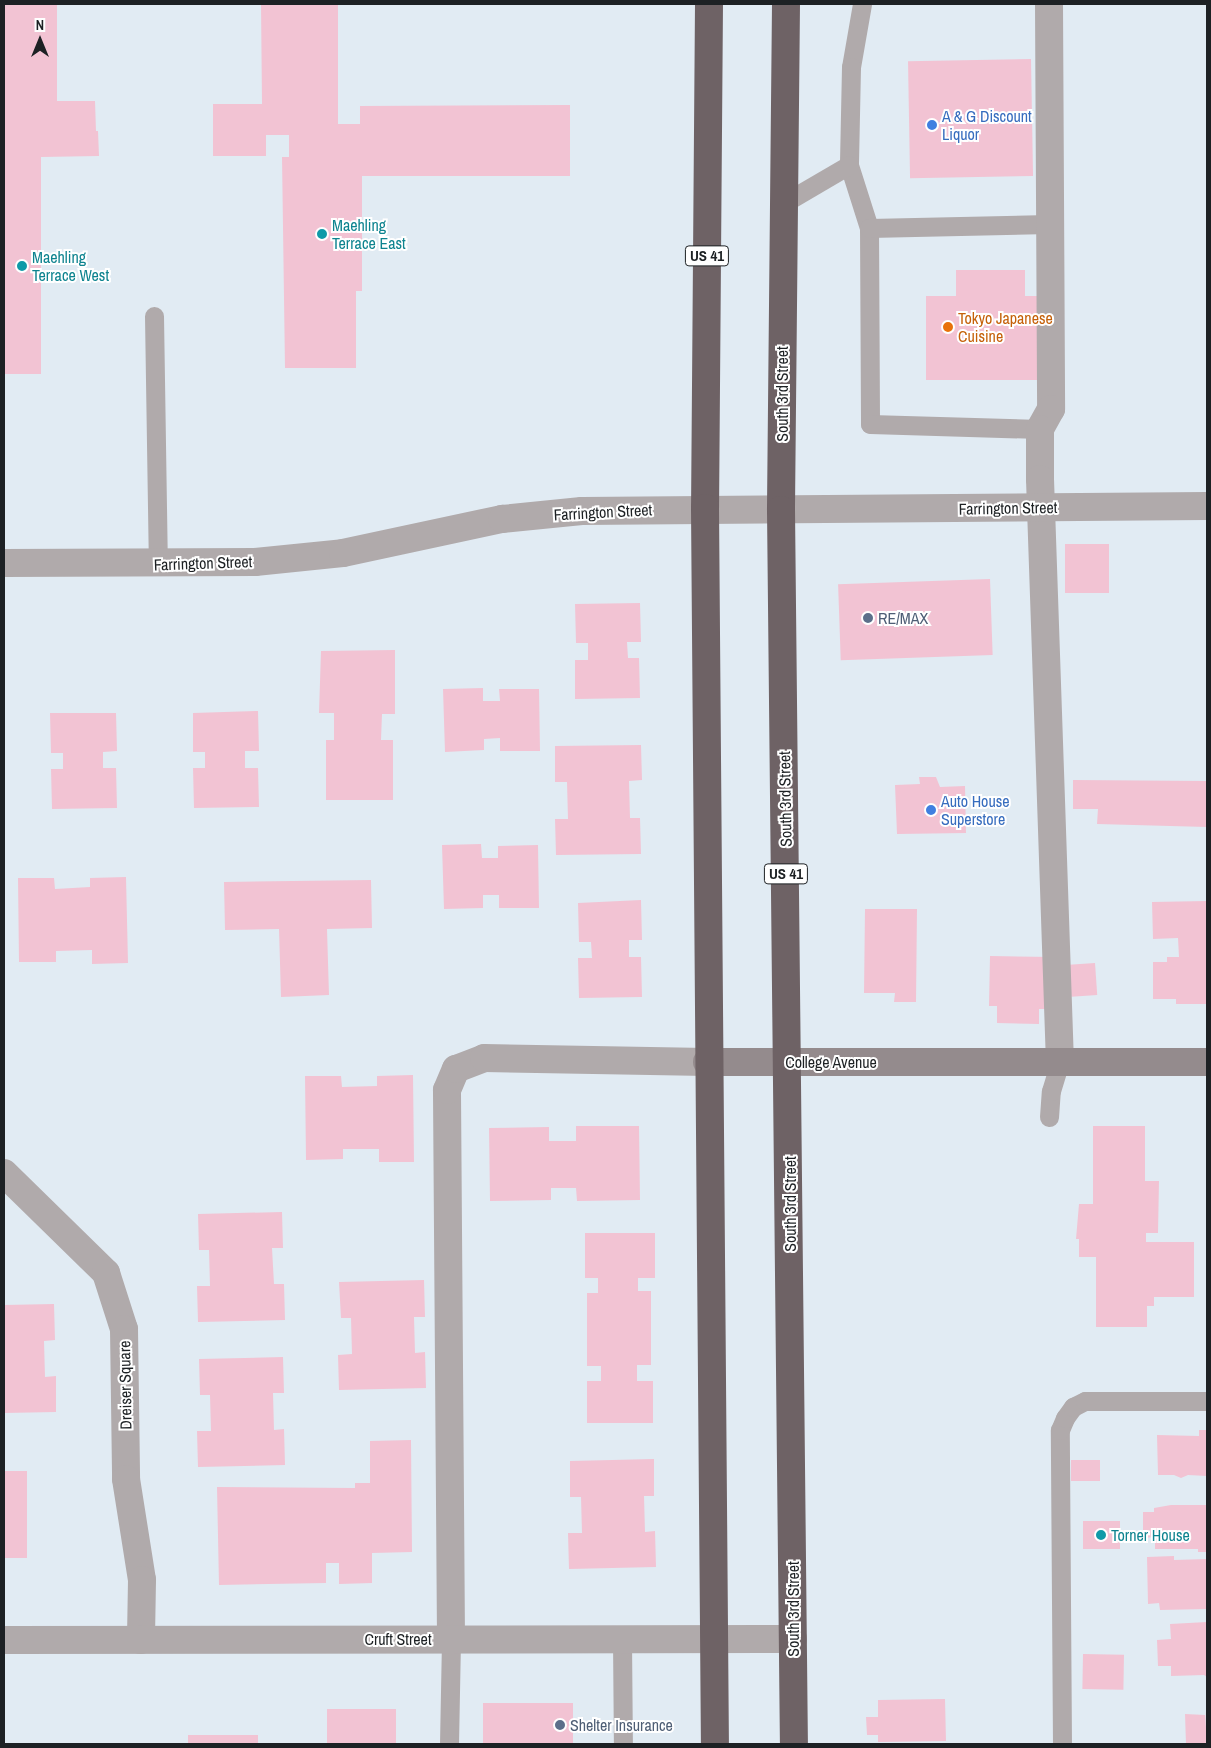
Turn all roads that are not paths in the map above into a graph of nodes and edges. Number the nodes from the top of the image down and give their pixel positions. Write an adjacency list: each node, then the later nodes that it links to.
1 (709, 4): 13 (highway, US 41)
2 (786, 4): 6 (highway, South 3rd Street / US 41)
3 (862, 4): 5 (lane)
4 (1049, 4): 7 (street)
5 (849, 165): 6 (lane); 8 (lane)
6 (784, 204): 14 (highway, South 3rd Street / US 41)
7 (1049, 224): 8 (lane); 10 (street)
8 (870, 228): 10 (lane)
9 (154, 316): 16 (lane)
10 (1040, 429): 12 (street)
11 (1207, 506): 12 (street, Farrington Street)
12 (1040, 507): 14 (street, Farrington Street); 19 (street)
13 (705, 508): 14 (street, Farrington Street); 16 (street, Farrington Street); 17 (highway, US 41)
14 (781, 510): 18 (highway, South 3rd Street / US 41)
15 (4, 563): 16 (street, Farrington Street)
16 (158, 565)
17 (708, 1062): 18 (street, College Avenue); 24 (street, College Avenue); 27 (highway, US 41)
18 (788, 1062): 19 (street, College Avenue); 25 (highway, South 3rd Street / US 41)
19 (1060, 1062): 20 (street, College Avenue); 21 (lane)
20 (1207, 1062)
21 (1049, 1117)
22 (4, 1173): 29 (street, Dreiser Square)
23 (1207, 1401): 34 (lane)
24 (451, 1638): 26 (street, Cruft Street); 29 (street, Cruft Street); 30 (lane)
25 (793, 1638): 27 (street, Cruft Street); 33 (highway, South 3rd Street / US 41)
26 (622, 1639): 27 (street, Cruft Street); 31 (lane)
27 (714, 1639): 32 (highway, US 41)
28 (4, 1640): 29 (street, Cruft Street)
29 (141, 1640)
30 (449, 1744)
31 (623, 1744)
32 (714, 1744)
33 (794, 1744)
34 (1062, 1744)

